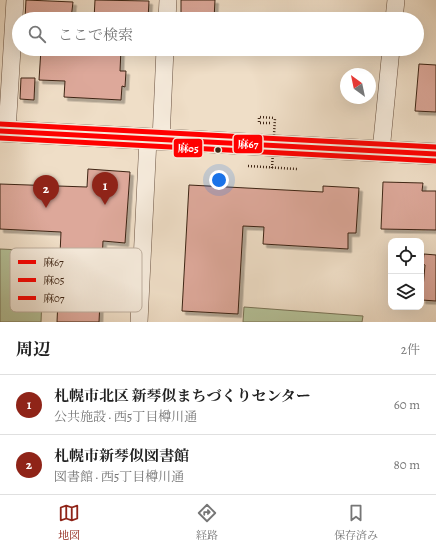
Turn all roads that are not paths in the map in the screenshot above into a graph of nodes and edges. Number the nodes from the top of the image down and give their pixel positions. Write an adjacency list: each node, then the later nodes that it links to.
1 (15, 0): 4 (street)
2 (168, 0): 5 (street)
3 (396, 0): 6 (street)
4 (14, 12)
5 (167, 12)
6 (395, 12)
7 (12, 33): 10 (street)
8 (164, 56): 11 (street)
9 (390, 56): 12 (street)
10 (3, 131): 11 (main road)
11 (154, 139): 12 (main road); 14 (street)
12 (381, 151): 13 (main road)
13 (436, 154)
14 (142, 285)
15 (140, 312): 16 (street)
16 (139, 322)

